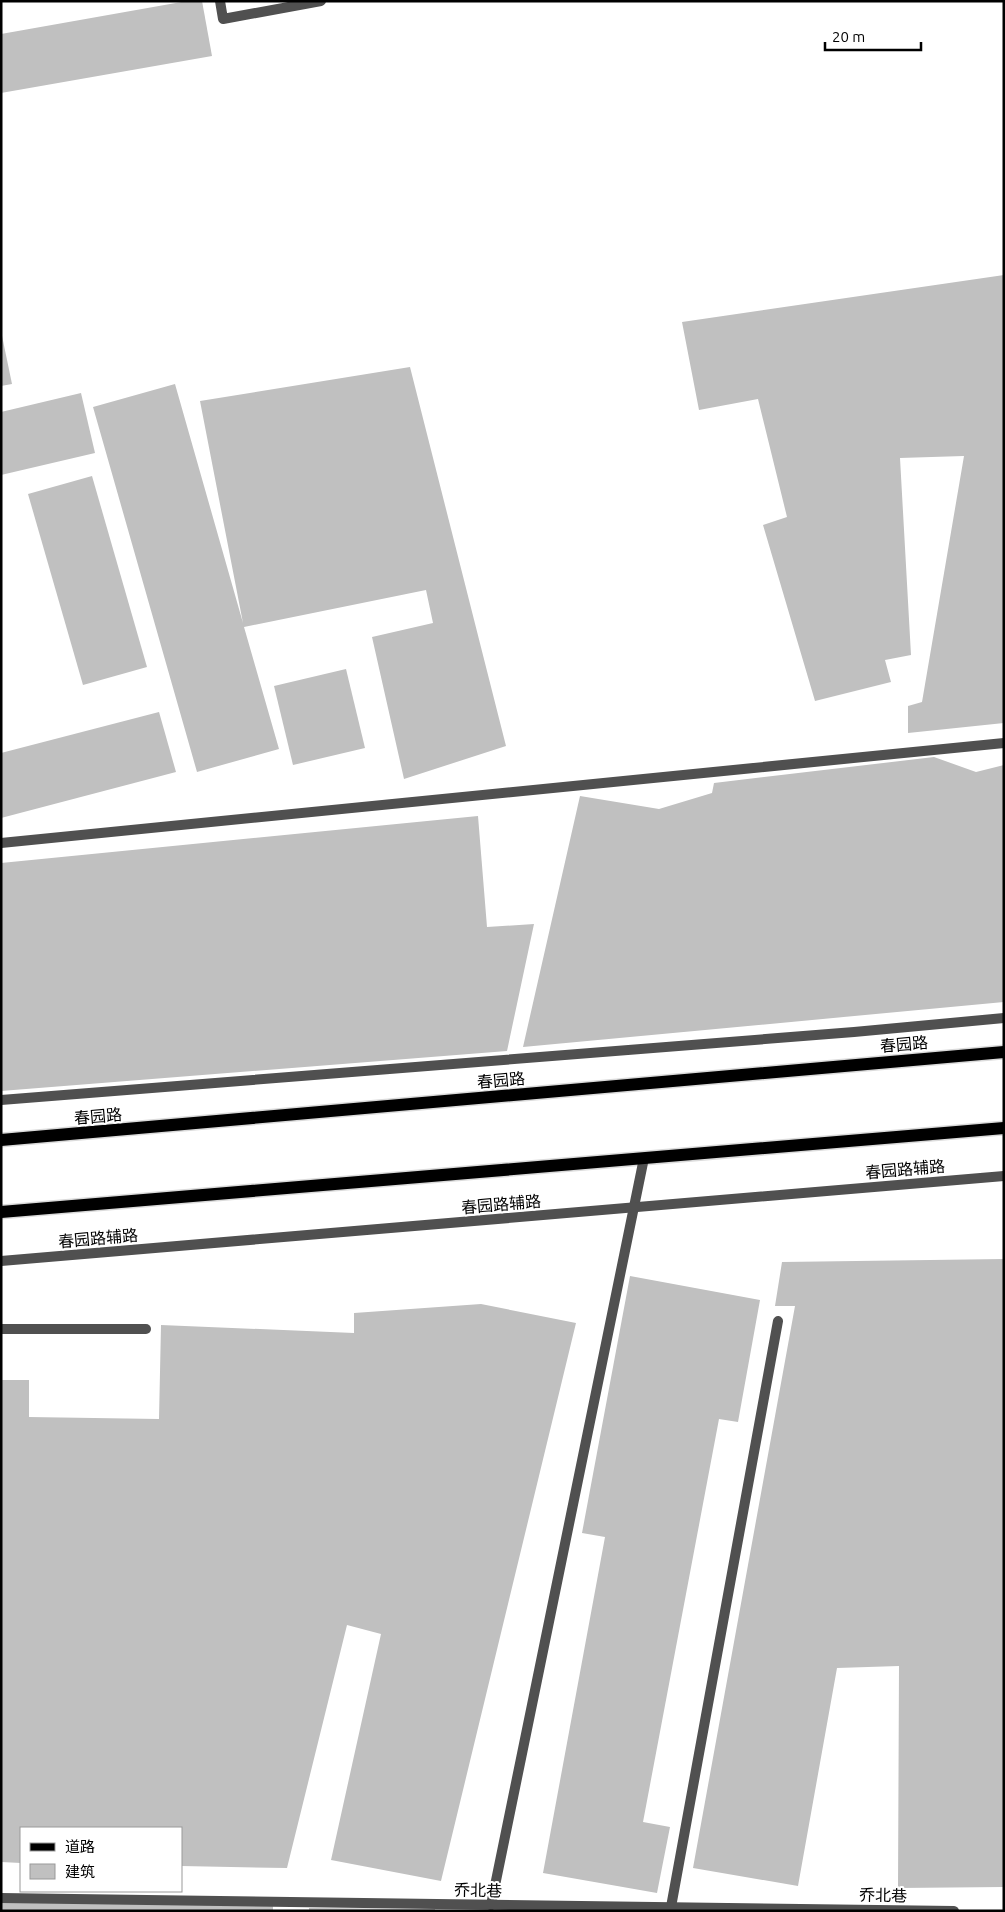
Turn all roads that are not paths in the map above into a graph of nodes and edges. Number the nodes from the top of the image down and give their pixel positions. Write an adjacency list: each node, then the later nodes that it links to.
1 (220, 1): 2 (street)
2 (320, 1)
3 (1004, 743): 4 (street)
4 (1, 843)
5 (1004, 1018): 7 (street)
6 (1004, 1052): 9 (main road, 春园路)
7 (1, 1100)
8 (1004, 1128): 10 (main road)
9 (1, 1140)
10 (644, 1158): 12 (street); 13 (main road)
11 (1004, 1176): 12 (street, 春园路辅路)
12 (633, 1208): 14 (street, 春园路辅路); 19 (street)
13 (1, 1212)
14 (1, 1261)
15 (778, 1321): 20 (street)
16 (1, 1329): 17 (street)
17 (146, 1329)
18 (1, 1898): 19 (street, 乔北巷)
19 (491, 1905): 20 (street, 乔北巷)
20 (671, 1907): 21 (street, 乔北巷)
21 (954, 1911)

